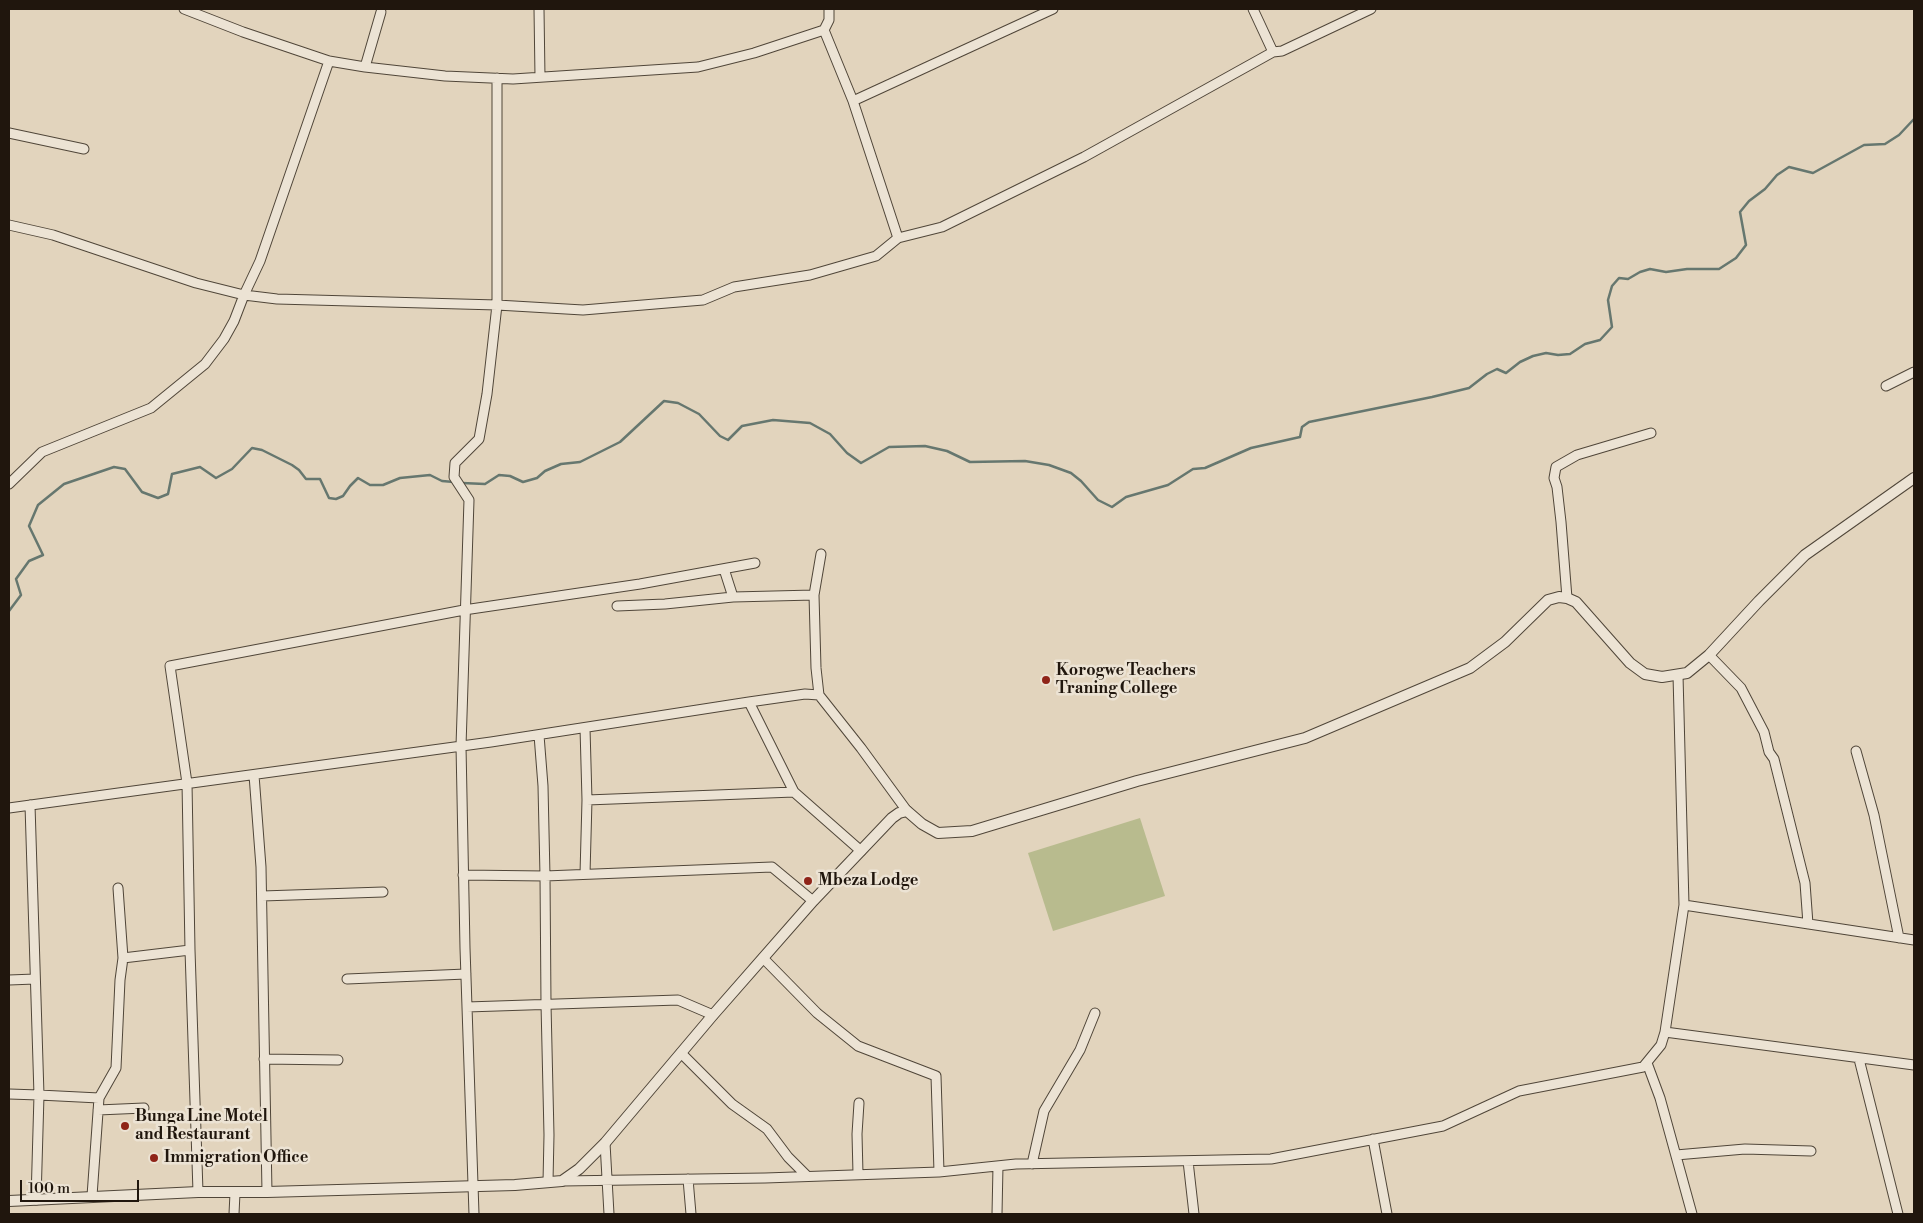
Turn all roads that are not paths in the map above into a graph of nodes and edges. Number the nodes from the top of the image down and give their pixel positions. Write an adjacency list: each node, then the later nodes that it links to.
1 (184, 9): 10 (street)
2 (539, 9): 12 (street)
3 (829, 9): 8 (street)
4 (1053, 9): 14 (street)
5 (1253, 9): 9 (street)
6 (1371, 9): 9 (street)
7 (381, 12): 11 (street)
8 (824, 30): 12 (street); 14 (street)
9 (1274, 52): 18 (street)
10 (329, 61): 11 (street); 19 (street)
11 (365, 67): 13 (street)
12 (540, 77): 13 (street)
13 (497, 78): 20 (street)
14 (853, 101): 18 (street)
15 (9, 133): 16 (street)
16 (84, 148)
17 (9, 225): 19 (street)
18 (898, 238): 20 (street)
19 (244, 295): 20 (street); 25 (street)
20 (497, 305): 33 (street)
21 (1914, 372): 22 (street)
22 (1886, 386)
23 (1651, 433): 31 (street)
24 (1914, 478): 34 (street)
25 (9, 484)
26 (821, 554): 29 (street)
27 (755, 563): 28 (street)
28 (724, 568): 30 (street); 33 (street)
29 (814, 595): 30 (street); 36 (street)
30 (733, 597): 32 (street)
31 (1567, 598): 35 (street); 48 (street)
32 (617, 606)
33 (464, 610): 40 (street); 43 (street)
34 (1709, 655): 35 (street); 58 (street)
35 (1678, 675): 57 (street)
36 (819, 695): 37 (street); 48 (street)
37 (749, 702): 38 (street); 44 (street)
38 (585, 728): 39 (street); 45 (street)
39 (539, 735): 40 (street); 52 (street)
40 (461, 746): 42 (street); 51 (street)
41 (1856, 751): 59 (street)
42 (254, 774): 43 (street); 55 (street)
43 (187, 784): 46 (street); 61 (street)
44 (794, 792): 45 (street); 49 (street)
45 (587, 800): 50 (street)
46 (30, 804): 47 (street); 65 (street)
47 (9, 808)
48 (907, 812): 49 (street)
49 (861, 850): 56 (street)
50 (585, 874): 52 (street); 56 (street)
51 (463, 875): 52 (street); 64 (street)
52 (545, 876): 68 (street)
53 (118, 888): 62 (street)
54 (383, 892): 55 (street)
55 (262, 896): 74 (street)
56 (813, 901): 63 (street)
57 (1684, 905): 58 (street); 72 (street)
58 (1808, 924): 59 (street)
59 (1899, 938): 60 (street)
60 (1914, 940)
61 (190, 950): 62 (street); 100 (street)
62 (123, 958): 81 (street)
63 (763, 958): 71 (street); 92 (street)
64 (466, 974): 66 (street); 69 (street)
65 (35, 979): 67 (street); 80 (street)
66 (347, 979)
67 (9, 980)
68 (546, 1004): 69 (street); 71 (street); 98 (street)
69 (467, 1007): 99 (street)
70 (1095, 1013): 90 (street)
71 (713, 1015): 73 (street)
72 (1664, 1032): 75 (street); 77 (street)
73 (682, 1054): 86 (street); 94 (street)
74 (264, 1059): 76 (street); 102 (street)
75 (1859, 1059): 78 (street); 114 (street)
76 (338, 1060)
77 (1647, 1063): 85 (street); 88 (street)
78 (1914, 1065)
79 (9, 1094): 80 (street)
80 (39, 1095): 81 (street); 104 (street)
81 (98, 1098): 84 (street)
82 (859, 1103): 93 (street)
83 (144, 1108): 84 (street)
84 (98, 1110): 103 (street)
85 (1373, 1139): 89 (street); 112 (street)
86 (605, 1143): 96 (street); 97 (street)
87 (1811, 1151): 88 (street)
88 (1676, 1155): 113 (street)
89 (1188, 1161): 90 (street); 111 (street)
90 (1032, 1164): 91 (street)
91 (998, 1166): 92 (street); 110 (street)
92 (939, 1172): 93 (street)
93 (858, 1174): 94 (street)
94 (806, 1175): 95 (street)
95 (688, 1179): 96 (street); 109 (street)
96 (607, 1180): 97 (street); 108 (street)
97 (562, 1181): 98 (street)
98 (548, 1182): 99 (street)
99 (474, 1185): 102 (street); 107 (street)
100 (198, 1192): 101 (street); 103 (street)
101 (234, 1192): 102 (street); 106 (street)
102 (267, 1192)
103 (92, 1196): 104 (street)
104 (36, 1200): 105 (street)
105 (9, 1201)
106 (234, 1214)
107 (474, 1214)
108 (609, 1214)
109 (691, 1214)
110 (996, 1214)
111 (1194, 1214)
112 (1387, 1214)
113 (1692, 1214)
114 (1898, 1214)

